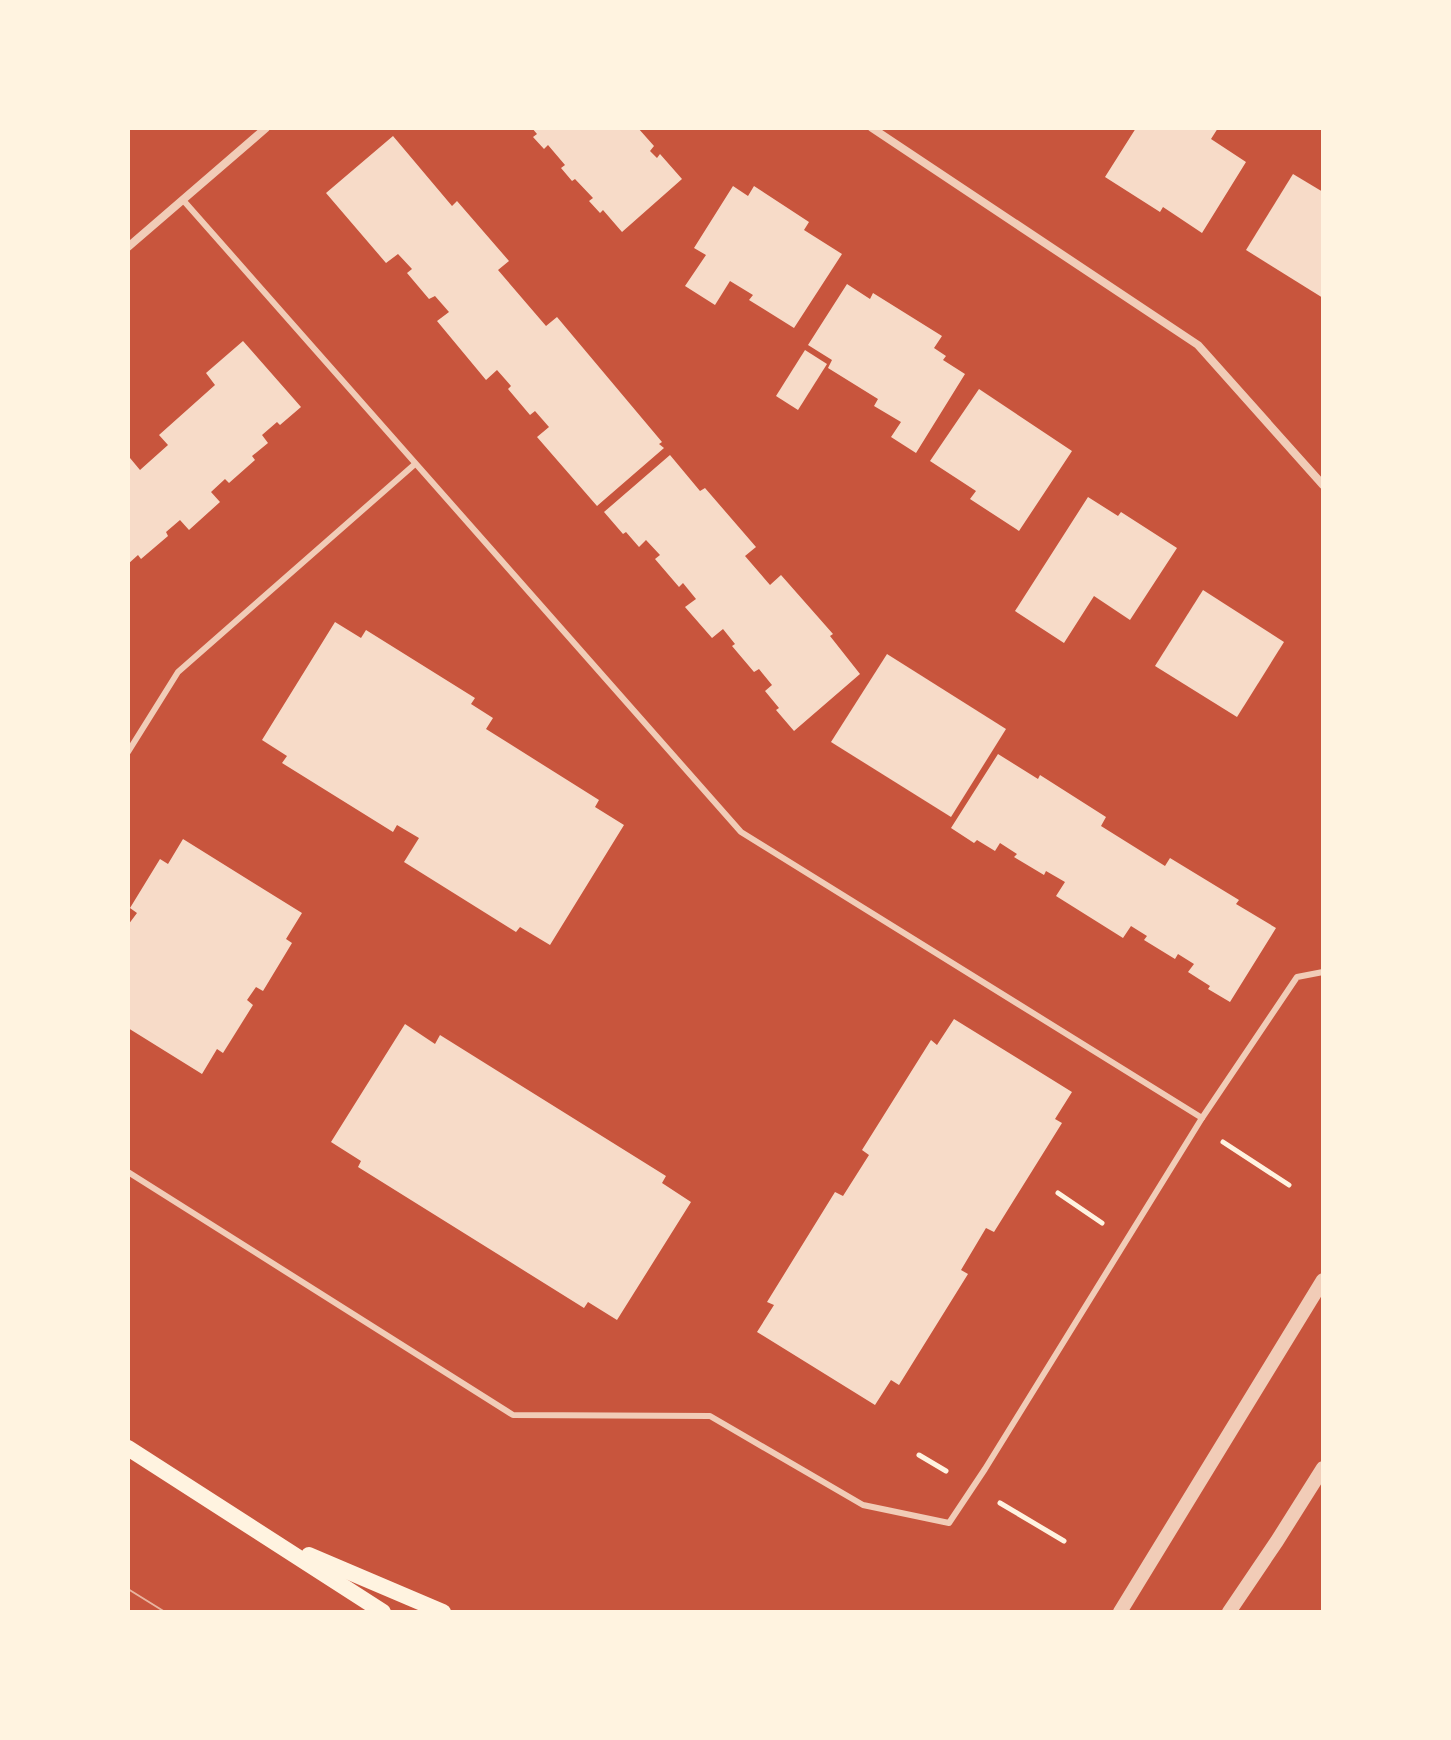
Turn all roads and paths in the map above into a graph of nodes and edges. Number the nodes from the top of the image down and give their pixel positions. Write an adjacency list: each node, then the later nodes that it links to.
1 (266, 128): 3 (street)
2 (872, 128): 6 (street)
3 (183, 200): 4 (street); 5 (lane)
4 (128, 247)
5 (415, 464): 7 (lane); 9 (lane)
6 (1323, 485)
7 (128, 752)
8 (1323, 972): 9 (lane)
9 (1202, 1118): 11 (lane)
10 (1263, 1167): 12 (path)
11 (128, 1172)
12 (1289, 1185)
13 (1058, 1193): 14 (path)
14 (1102, 1223)
15 (1323, 1280): 23 (street)
16 (128, 1448): 19 (main road)
17 (1323, 1468): 24 (street)
18 (1030, 1521): 20 (path)
19 (267, 1537): 21 (main road); 22 (main road)
20 (1064, 1541)
21 (383, 1612)
22 (443, 1612)
23 (1120, 1612)
24 (1229, 1612)

